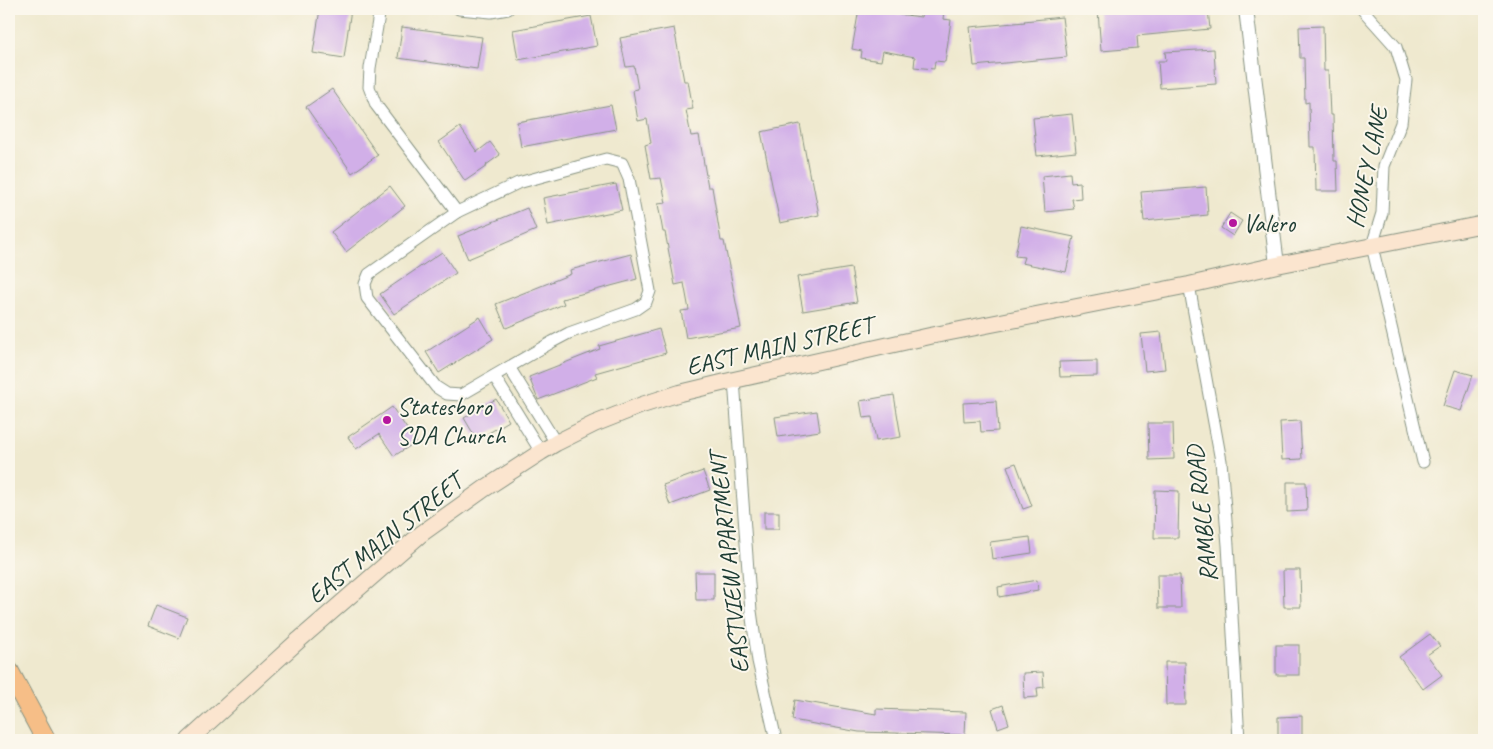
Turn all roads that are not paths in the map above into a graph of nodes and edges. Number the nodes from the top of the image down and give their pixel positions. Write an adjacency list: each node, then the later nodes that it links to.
1 (380, 9): 6 (street)
2 (458, 9): 3 (street)
3 (508, 9)
4 (1246, 9): 9 (street)
5 (1362, 9): 8 (street, HONEY LANE)
6 (456, 212): 11 (street); 12 (street)
7 (1484, 224): 8 (main road, EAST MAIN STREET)
8 (1372, 246): 9 (main road, EAST MAIN STREET); 16 (street, HONEY LANE)
9 (1277, 265): 10 (main road, EAST MAIN STREET)
10 (1189, 285): 13 (main road, EAST MAIN STREET); 21 (street, RAMBLE ROAD)
11 (509, 367): 12 (street); 14 (street)
12 (494, 376): 15 (street)
13 (734, 380): 14 (main road, EAST MAIN STREET); 20 (street, EASTVIEW APARTMENT)
14 (556, 443): 15 (main road, EAST MAIN STREET)
15 (541, 452): 19 (main road, EAST MAIN STREET)
16 (1423, 462)
17 (9, 670): 18 (highway)
18 (46, 740)
19 (189, 740)
20 (776, 740)
21 (1239, 740)

